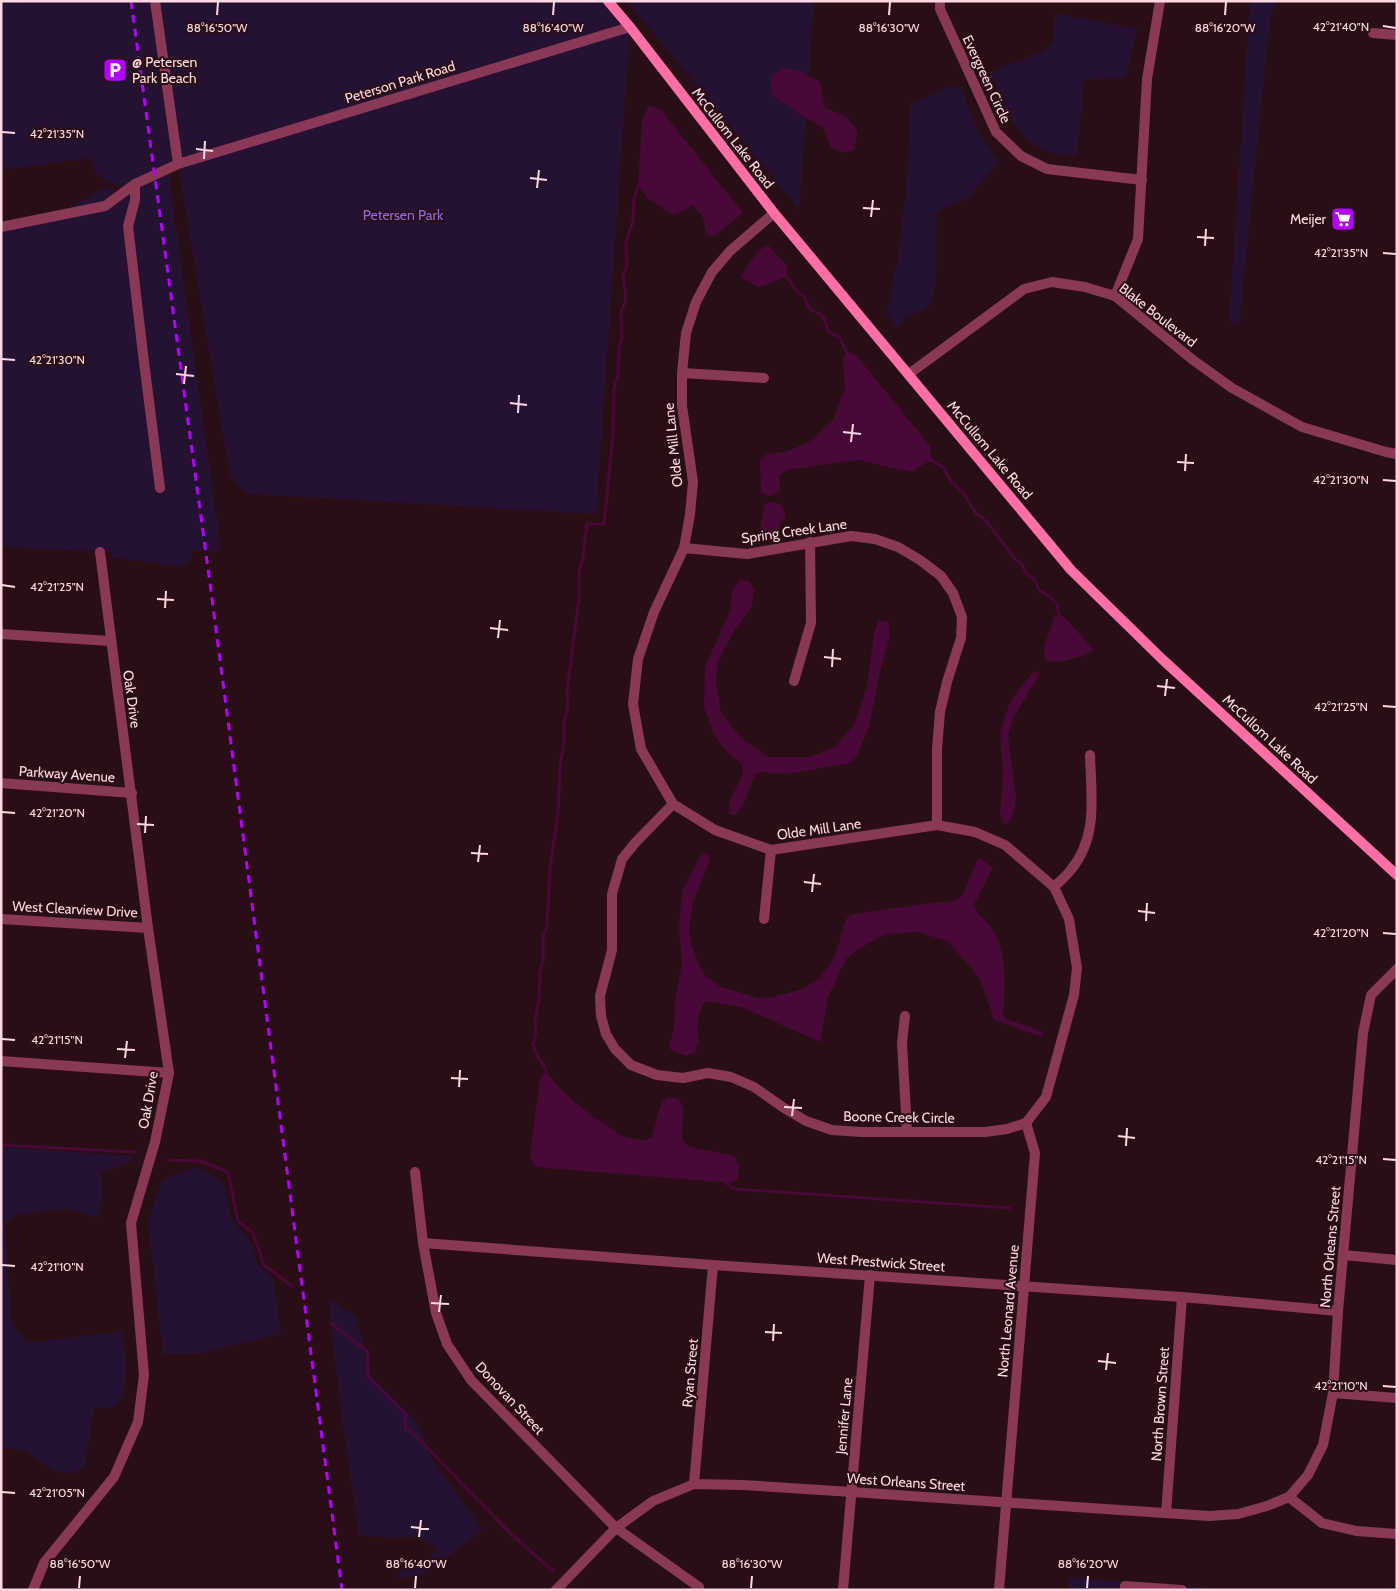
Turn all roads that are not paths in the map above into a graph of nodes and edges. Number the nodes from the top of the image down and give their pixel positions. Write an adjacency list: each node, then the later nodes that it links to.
1 (154, 1): 8 (street)
2 (608, 1): 5 (street, McCullom Lake Road)
3 (940, 1): 9 (street, Evergreen Circle)
4 (1160, 1): 9 (street)
5 (630, 27): 8 (street, Peterson Park Road); 11 (street, McCullom Lake Road)
6 (1373, 32): 7 (street)
7 (1397, 35)
8 (178, 164): 10 (street, Peterson Park Road)
9 (1142, 180): 13 (street)
10 (135, 184): 12 (street, Peterson Park Road); 18 (street)
11 (774, 212): 14 (street, Olde Mill Lane); 15 (street, McCullom Lake Road)
12 (1, 227)
13 (1115, 296): 15 (street, Blake Boulevard); 17 (street, Blake Boulevard)
14 (682, 373): 16 (street); 20 (street, Olde Mill Lane)
15 (909, 374): 31 (street, McCullom Lake Road)
16 (764, 378)
17 (1397, 454)
18 (160, 488)
19 (810, 542): 20 (street, Spring Creek Lane); 24 (street); 29 (street, Spring Creek Lane)
20 (684, 548): 28 (street, Olde Mill Lane)
21 (100, 552): 23 (street, Oak Drive)
22 (1, 634): 23 (street)
23 (110, 641): 27 (street, Oak Drive)
24 (794, 681)
25 (1090, 755): 32 (street)
26 (1, 783): 27 (street, Parkway Avenue)
27 (132, 793): 35 (street, Oak Drive)
28 (673, 804): 30 (street, Olde Mill Lane); 41 (street, Boone Creek Circle)
29 (936, 825): 30 (street, Olde Mill Lane); 32 (street, Olde Mill Lane)
30 (770, 850): 34 (street)
31 (1397, 875)
32 (1054, 887): 40 (street, Olde Mill Lane)
33 (1, 919): 35 (street, West Clearview Drive)
34 (764, 919)
35 (148, 928): 39 (street, Oak Drive)
36 (1397, 970): 44 (street, North Orleans Street)
37 (905, 1016): 41 (street)
38 (1, 1061): 39 (street)
39 (169, 1073): 61 (street, Oak Drive)
40 (1026, 1123): 41 (street, Boone Creek Circle); 48 (street, North Leonard Avenue)
41 (907, 1131)
42 (415, 1172): 43 (street, Donovan Street)
43 (423, 1242): 46 (street, West Prestwick Street); 58 (street, Donovan Street)
44 (1343, 1256): 45 (street); 50 (street, North Orleans Street)
45 (1397, 1260)
46 (713, 1265): 47 (street, West Prestwick Street); 53 (street, Ryan Street)
47 (870, 1275): 48 (street, West Prestwick Street); 54 (street, Jennifer Lane)
48 (1024, 1286): 49 (street, West Prestwick Street); 56 (street, North Leonard Avenue)
49 (1182, 1297): 50 (street, West Prestwick Street); 57 (street, North Brown Street)
50 (1338, 1311): 51 (street, North Orleans Street)
51 (1333, 1393): 52 (street); 55 (street, North Orleans Street)
52 (1397, 1398)
53 (694, 1484): 54 (street, West Orleans Street); 58 (street, West Orleans Street)
54 (852, 1492): 56 (street, West Orleans Street); 63 (street, Jennifer Lane)
55 (1289, 1497): 57 (street, West Orleans Street); 59 (street)
56 (1006, 1503): 57 (street, West Orleans Street); 64 (street, North Leonard Avenue)
57 (1166, 1513)
58 (616, 1528): 60 (street, Donovan Street); 62 (street, West Orleans Street)
59 (1397, 1534)
60 (699, 1587)
61 (33, 1590)
62 (556, 1590)
63 (843, 1590)
64 (999, 1590)
65 (1125, 1590): 66 (street)
66 (1182, 1590)

